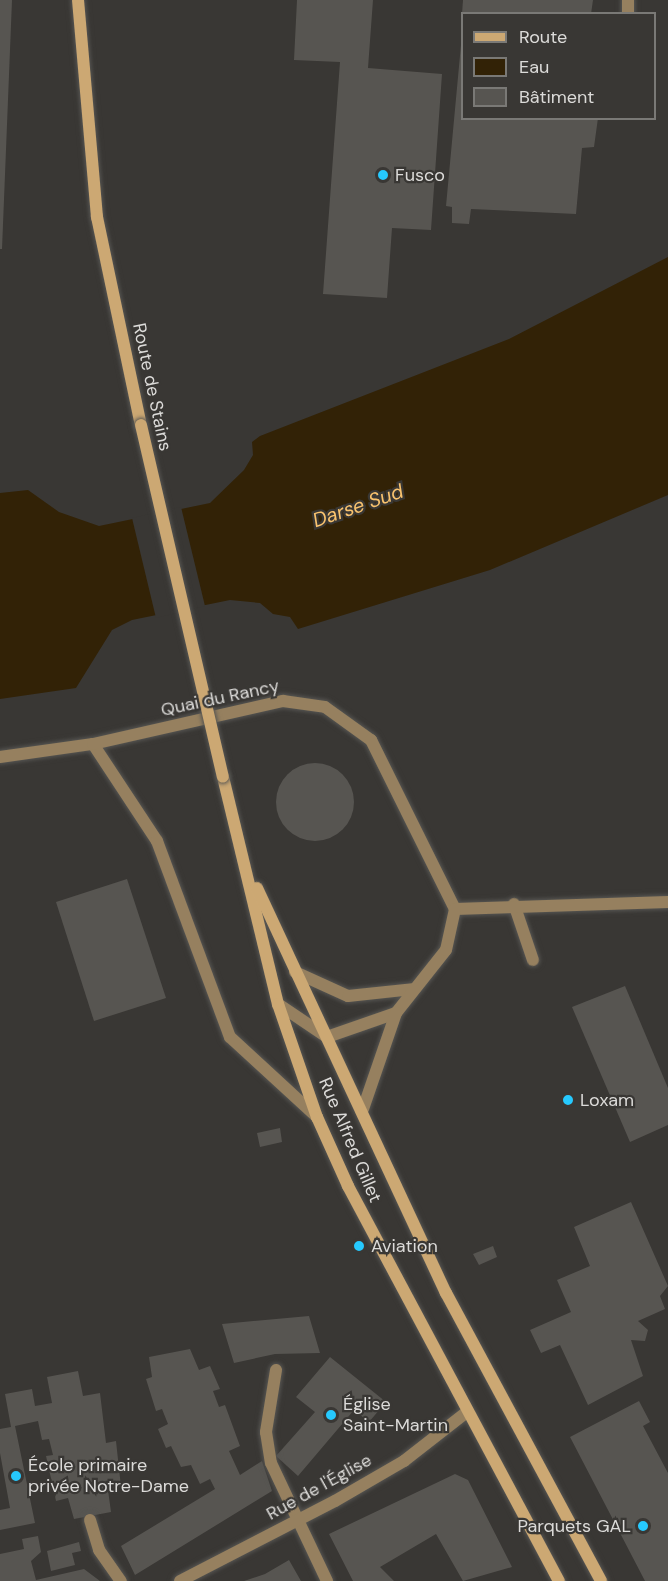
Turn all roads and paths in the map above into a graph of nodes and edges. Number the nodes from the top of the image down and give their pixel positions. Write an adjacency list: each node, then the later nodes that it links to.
1 (78, 0): 4 (main road, Route de Stains, bridge)
2 (93, 744): 3 (street, Quai du Rancy); 8 (street, Quai du Rancy); 16 (street)
3 (0, 757)
4 (223, 777): 5 (main road, Rue Alfred Gillet)
5 (246, 865): 10 (main road, Rue Alfred Gillet); 12 (main road, Rue Alfred Gillet)
6 (668, 902): 7 (street)
7 (514, 904): 8 (street); 9 (street)
8 (455, 909): 11 (street)
9 (533, 960)
10 (295, 972): 11 (street); 14 (main road, Rue Alfred Gillet)
11 (413, 989): 13 (street)
12 (278, 1004): 14 (street); 16 (main road, Rue Alfred Gillet)
13 (396, 1013): 14 (street); 15 (street)
14 (327, 1037): 15 (main road, Rue Alfred Gillet)
15 (363, 1109): 25 (main road, Rue Alfred Gillet)
16 (317, 1117): 18 (main road, Rue Alfred Gillet)
17 (276, 1370): 20 (street)
18 (467, 1412): 20 (street, Rue de l'Église); 24 (main road, Rue Alfred Gillet)
19 (90, 1520): 21 (street)
20 (298, 1520): 22 (street, Rue de l'Église); 23 (street)
21 (121, 1581)
22 (180, 1581)
23 (327, 1581)
24 (558, 1581)
25 (601, 1581)

